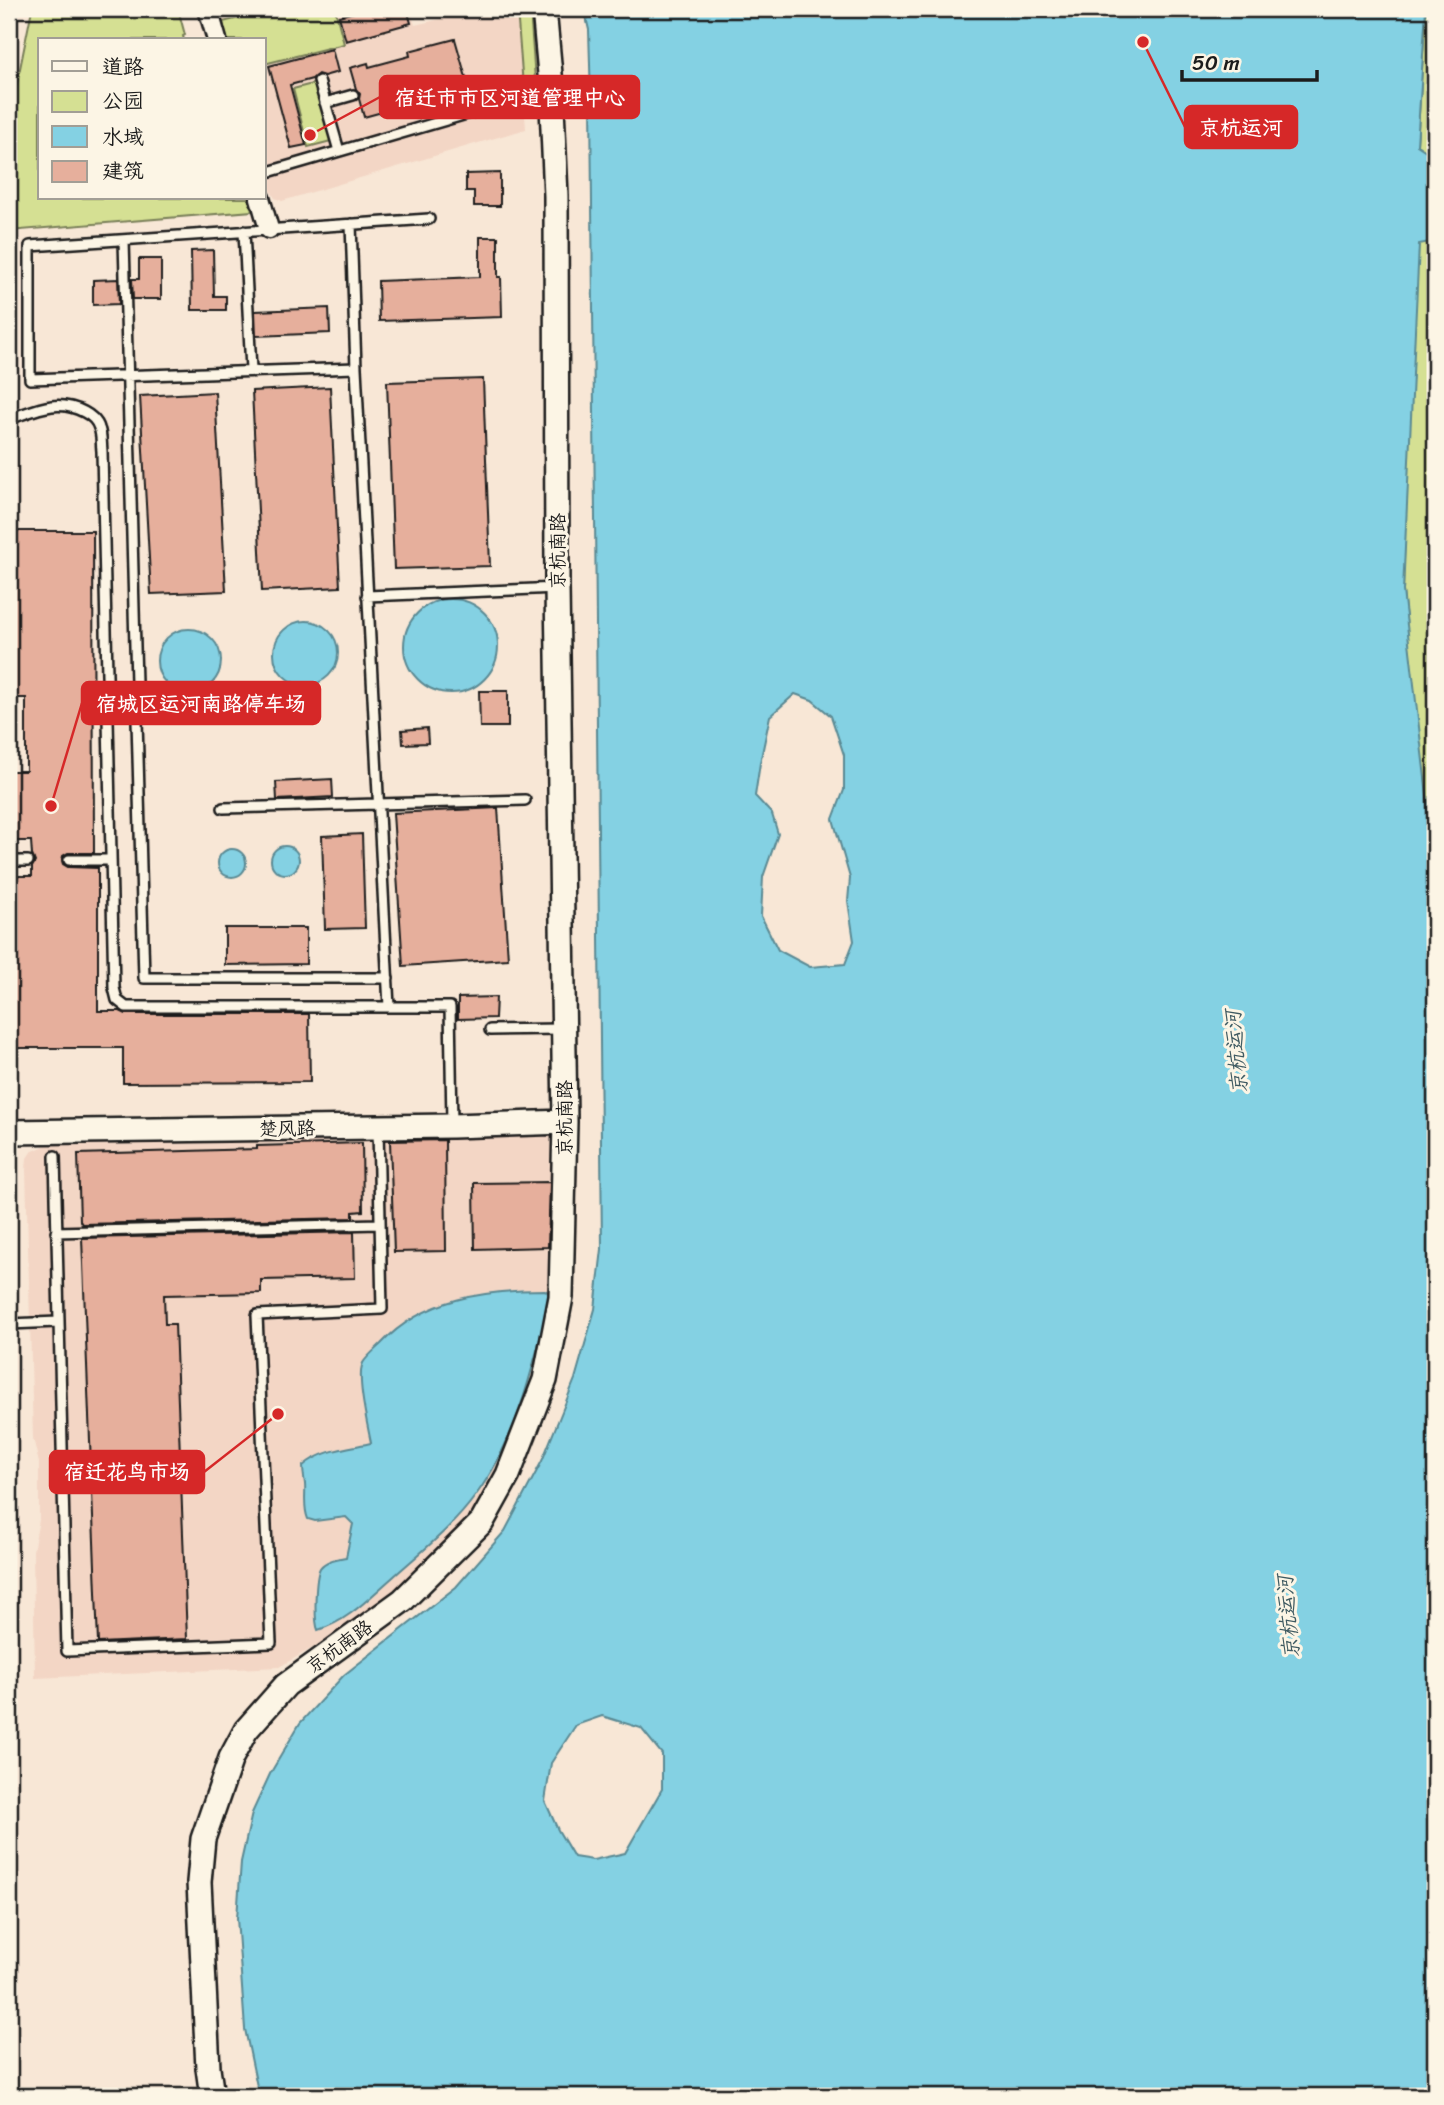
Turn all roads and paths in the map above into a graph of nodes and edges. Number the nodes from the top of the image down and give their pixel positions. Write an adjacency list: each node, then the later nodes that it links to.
1 (208, 9): 3 (street)
2 (544, 9): 5 (street, 京杭南路)
3 (216, 38)
4 (319, 81): 7 (lane)
5 (551, 90): 8 (lane); 20 (street, 京杭南路)
6 (353, 94): 7 (lane)
7 (325, 103): 8 (lane)
8 (339, 151): 9 (lane)
9 (268, 172)
10 (261, 200): 13 (street)
11 (429, 219): 12 (lane)
12 (351, 224): 13 (lane); 16 (lane)
13 (269, 229): 14 (lane)
14 (244, 231): 15 (lane); 17 (lane)
15 (124, 240): 18 (lane); 18 (lane)
16 (356, 368): 17 (lane); 21 (lane)
17 (251, 370): 18 (lane)
18 (129, 375): 29 (lane)
19 (9, 419): 26 (lane)
20 (556, 589): 21 (lane); 31 (street, 京杭南路)
21 (367, 596): 23 (lane)
22 (525, 800): 23 (lane)
23 (379, 804): 24 (lane); 29 (lane)
24 (223, 808)
25 (69, 860): 26 (lane)
26 (111, 860): 30 (lane)
27 (9, 861): 28 (lane)
28 (28, 861)
29 (388, 978): 30 (lane)
30 (389, 1007): 34 (lane)
31 (564, 1029): 32 (lane); 33 (street, 京杭南路)
32 (490, 1030)
33 (565, 1122): 34 (street, 楚风路); 42 (street, 京杭南路)
34 (452, 1126): 35 (street, 楚风路)
35 (378, 1127): 36 (street, 楚风路); 38 (lane)
36 (9, 1132)
37 (55, 1156): 39 (lane)
38 (379, 1224): 39 (lane); 40 (lane)
39 (56, 1231): 40 (lane)
40 (58, 1322): 41 (lane)
41 (9, 1324)
42 (212, 2096)

